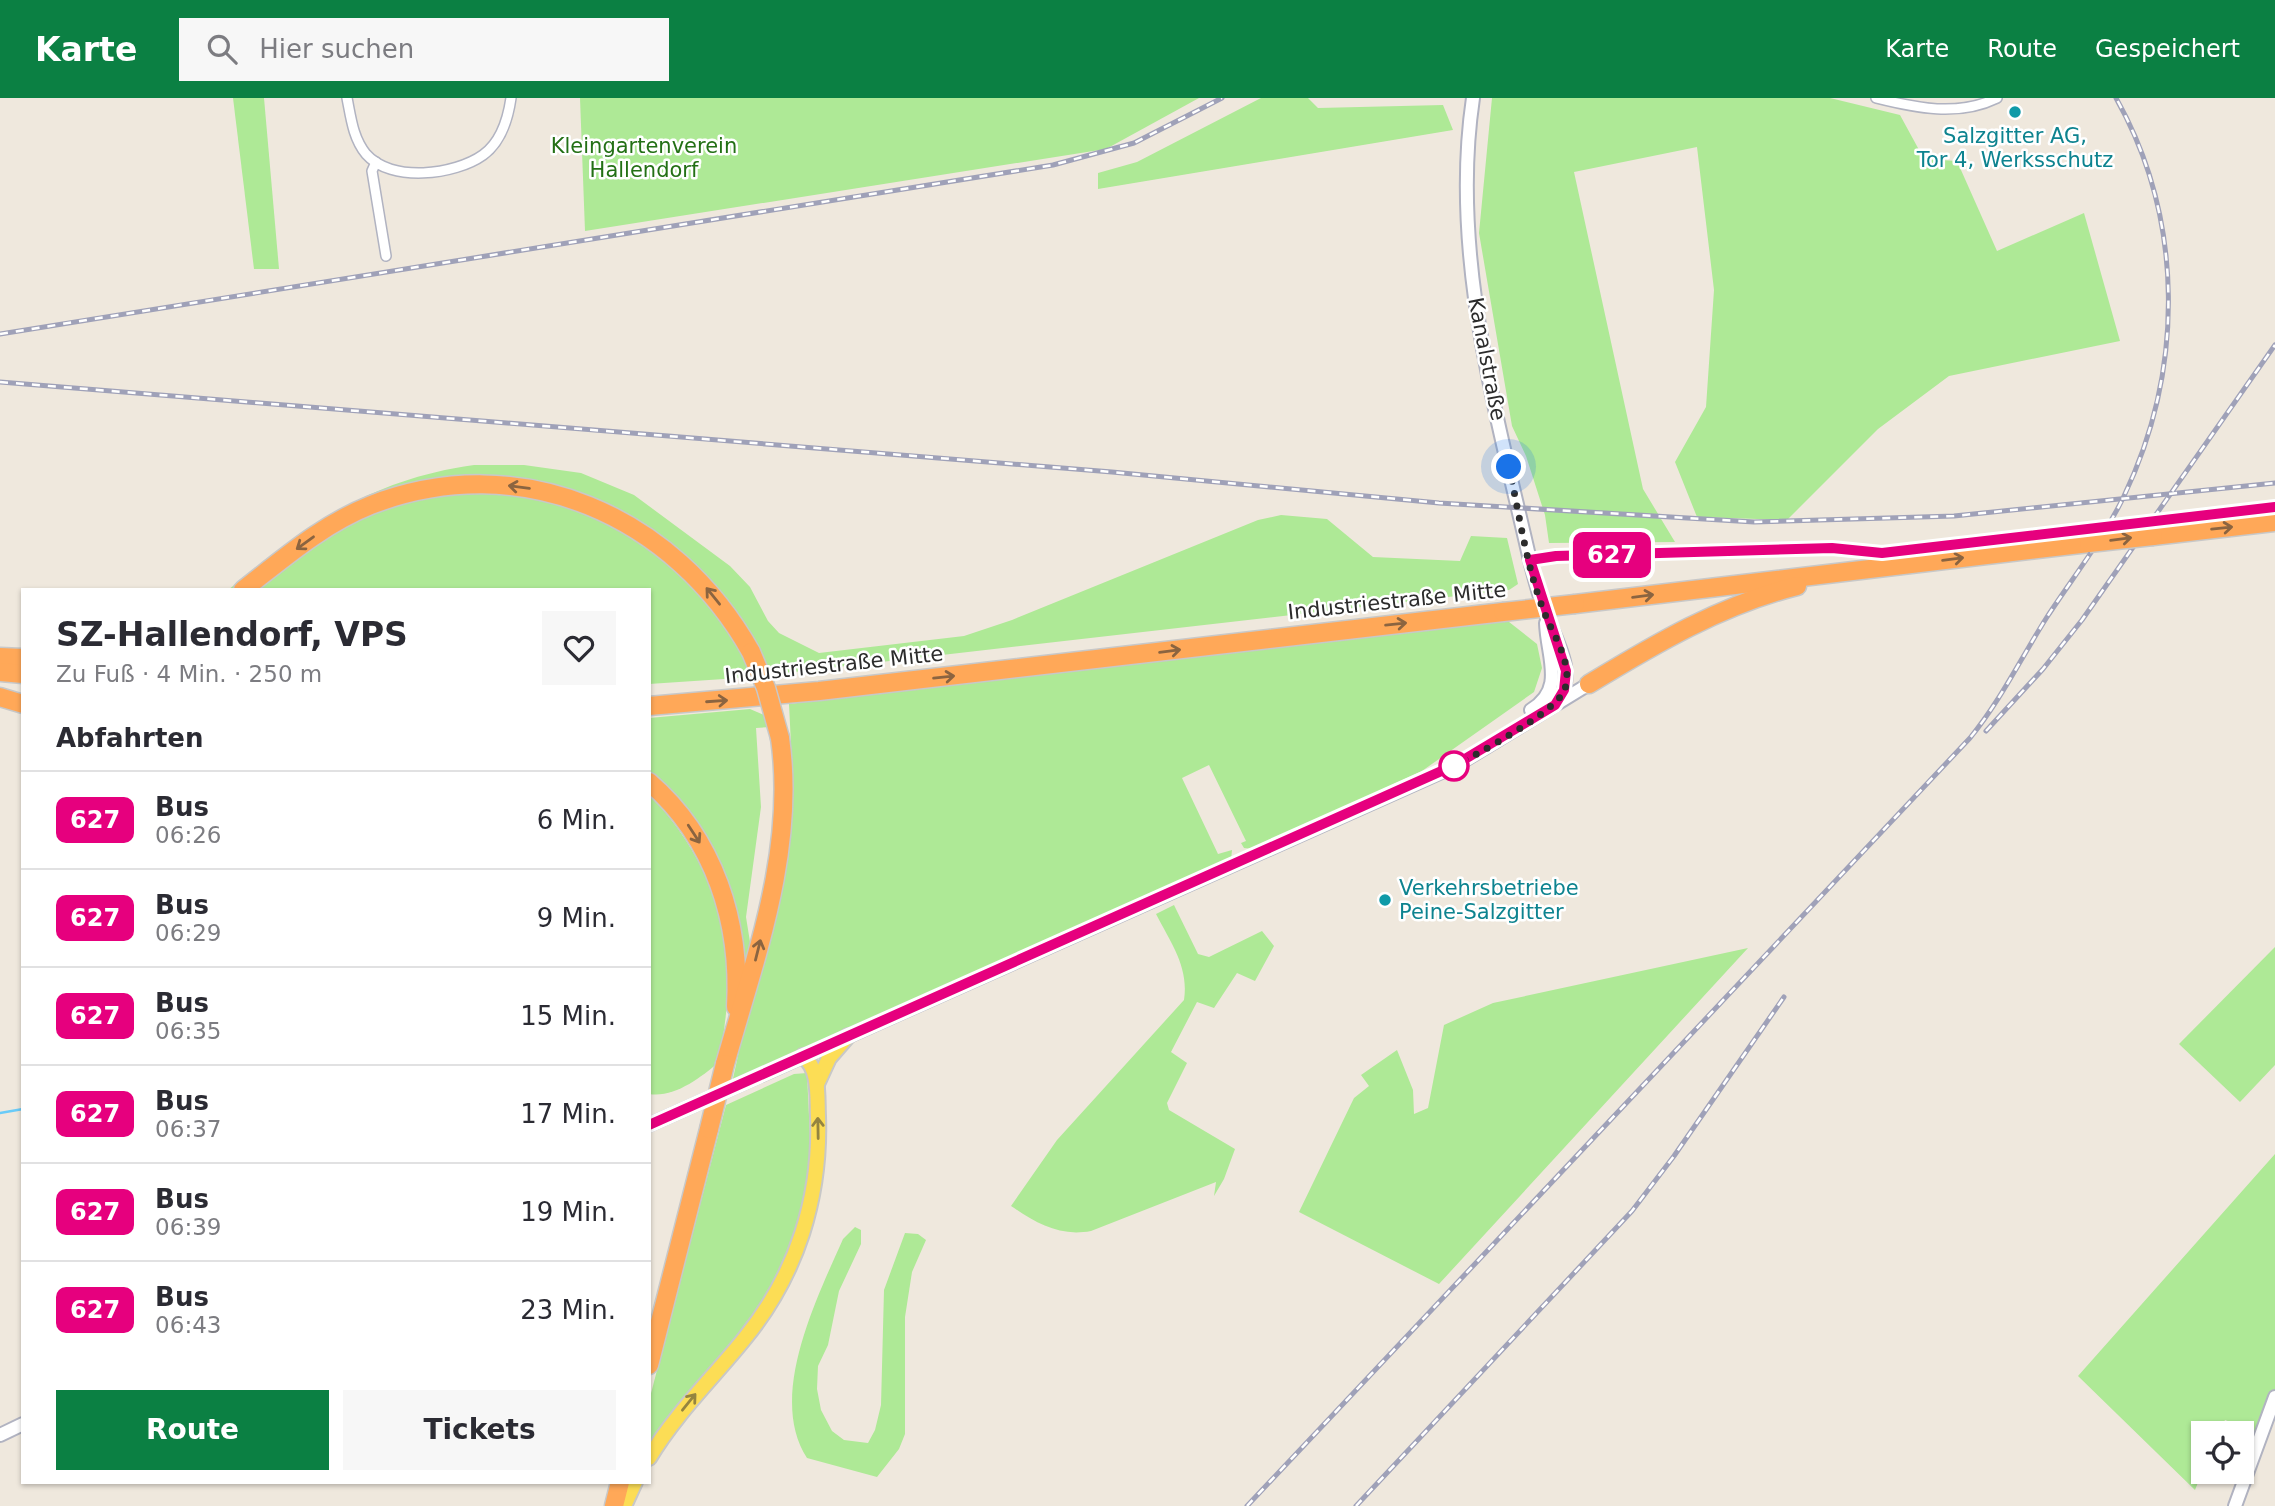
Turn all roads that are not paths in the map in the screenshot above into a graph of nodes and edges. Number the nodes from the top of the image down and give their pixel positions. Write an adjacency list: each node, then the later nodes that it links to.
1 (347, 98): 6 (street)
2 (511, 98): 6 (street)
3 (1473, 98): 11 (street, Kanalstraße)
4 (1876, 98): 5 (street)
5 (1997, 98)
6 (376, 162): 7 (street)
7 (386, 256)
8 (2275, 522): 9 (highway, Industriestraße Mitte, one-way to 8, bridge)
9 (1885, 568): 16 (highway); 20 (highway, Industriestraße Mitte, one-way to 9, bridge)
10 (246, 588): 24 (highway, one-way to 10, bridge)
11 (1546, 616): 13 (street, Kanalstraße); 15 (street, Kanalstraße)
12 (0, 672): 14 (highway)
13 (1553, 672): 15 (street); 21 (street)
14 (21, 674)
15 (1566, 683): 16 (street); 19 (street)
16 (1589, 684): 19 (street)
17 (0, 697): 18 (highway)
18 (21, 703)
19 (1555, 705): 21 (street)
20 (651, 706)
21 (1438, 772): 23 (street)
22 (651, 784): 24 (highway, one-way to 24)
23 (848, 1036): 25 (street); 26 (main road)
24 (732, 1038): 28 (highway, bridge)
25 (803, 1056): 26 (main road); 27 (street)
26 (817, 1084): 32 (main road, one-way to 26)
27 (651, 1124)
28 (651, 1357)
29 (2275, 1397): 39 (street)
30 (21, 1425): 31 (street)
31 (0, 1435)
32 (651, 1455)
33 (611, 1484): 36 (main road)
34 (620, 1484): 37 (highway)
35 (634, 1484): 38 (main road)
36 (608, 1506)
37 (614, 1506)
38 (624, 1506)
39 (2235, 1506)

